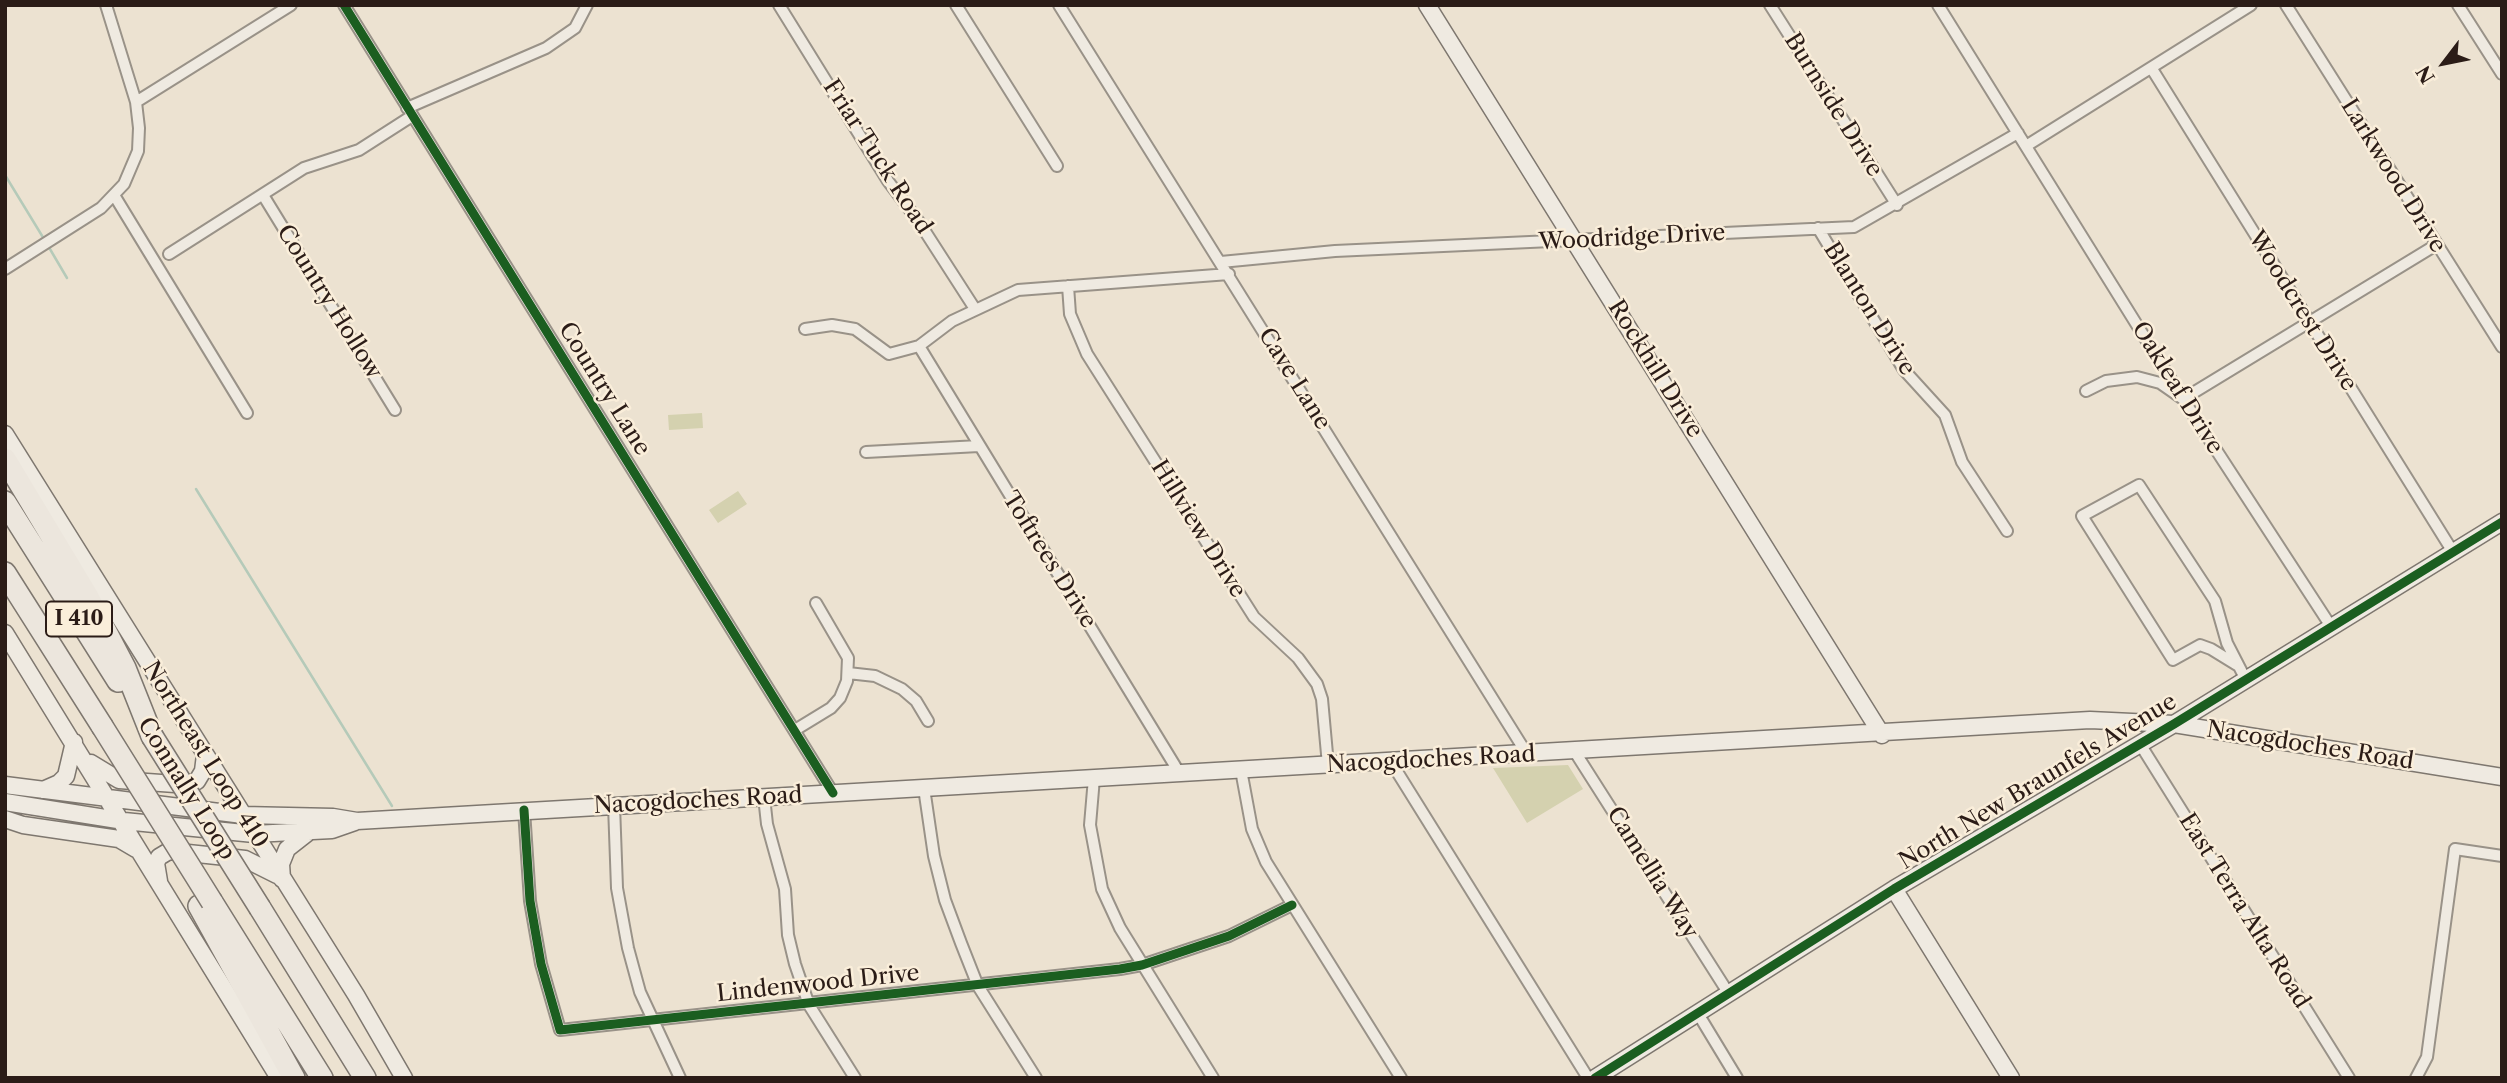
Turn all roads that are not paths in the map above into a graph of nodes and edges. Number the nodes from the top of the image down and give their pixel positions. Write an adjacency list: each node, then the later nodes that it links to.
1 (106, 5): 16 (street)
2 (290, 5): 16 (street)
3 (344, 5): 17 (street, Country Lane)
4 (587, 5): 17 (street)
5 (779, 5): 32 (street, Friar Tuck Road)
6 (956, 5): 20 (street)
7 (1059, 5): 28 (street, Cave Lane)
8 (1427, 5): 25 (main road, Rockhill Drive)
9 (1770, 5): 23 (street, Burnside Drive)
10 (1938, 5): 18 (street)
11 (2251, 5): 14 (street)
12 (2286, 5): 26 (street, Larkwood Drive)
13 (2458, 5): 15 (street)
14 (2152, 69): 19 (street); 33 (street, Woodcrest Drive)
15 (2502, 74)
16 (136, 102): 21 (street)
17 (410, 112): 22 (street); 59 (street, Country Lane)
18 (2018, 133): 19 (street, Oakleaf Drive); 23 (street, Woodridge Drive)
19 (2026, 146): 38 (street, Oakleaf Drive)
20 (1057, 166)
21 (114, 195): 29 (street); 40 (street)
22 (263, 195): 27 (street); 39 (street, Country Hollow)
23 (1896, 205): 24 (street, Woodridge Drive)
24 (1818, 228): 25 (street, Woodridge Drive); 47 (street, Blanton Drive)
25 (1576, 242): 28 (street, Woodridge Drive); 61 (main road, Rockhill Drive)
26 (2436, 245): 33 (street); 36 (street, Larkwood Drive)
27 (169, 254)
28 (1221, 262): 30 (street, Cave Lane)
29 (5, 269)
30 (1229, 274): 31 (street); 66 (street, Cave Lane)
31 (1068, 286): 32 (street); 70 (street, Hillview Drive)
32 (975, 309): 35 (street)
33 (2309, 323): 38 (street); 48 (street, Woodcrest Drive)
34 (804, 329): 35 (street)
35 (919, 346): 42 (street, Toftrees Drive)
36 (2502, 347)
37 (2086, 391): 38 (street)
38 (2183, 399): 51 (street, Oakleaf Drive)
39 (395, 410)
40 (247, 413)
41 (5, 434): 67 (main road, Northeast Loop 410)
42 (979, 446): 43 (street); 72 (street, Toftrees Drive)
43 (866, 452)
44 (5, 459): 62 (highway)
45 (5, 502): 62 (highway, Connally Loop / I 410)
46 (2502, 522): 48 (main road, North New Braunfels Avenue)
47 (2007, 531)
48 (2453, 552): 51 (main road, North New Braunfels Avenue)
49 (5, 573): 95 (highway, Connally Loop / I 410, bridge)
50 (816, 603): 54 (street)
51 (2332, 628): 55 (main road, North New Braunfels Avenue)
52 (5, 633): 63 (main road)
53 (2237, 665): 53 (street); 55 (street)
54 (848, 673): 57 (street); 59 (street)
55 (2246, 680): 56 (main road, North New Braunfels Avenue)
56 (2212, 701): 58 (main road, North New Braunfels Avenue); 60 (main road)
57 (928, 721)
58 (2175, 724): 60 (main road, Nacogdoches Road); 61 (main road, Nacogdoches Road); 64 (main road, North New Braunfels Avenue)
59 (795, 730): 78 (street, Country Lane)
60 (2221, 732): 73 (main road, Nacogdoches Road)
61 (1882, 735): 65 (main road, Nacogdoches Road)
62 (152, 736): 106 (highway, Connally Loop / I 410, bridge)
63 (74, 742): 68 (main road); 77 (main road)
64 (2140, 744): 94 (main road, North New Braunfels Avenue); 117 (street, East Terra Alta Road)
65 (1575, 752): 66 (main road, Nacogdoches Road); 99 (street, Camellia Way)
66 (1527, 754): 69 (main road, Nacogdoches Road)
67 (205, 755): 68 (main road); 84 (main road, Northeast Loop 410)
68 (84, 757): 80 (main road)
69 (1391, 762): 70 (main road, Nacogdoches Road); 113 (street)
70 (1328, 765): 71 (main road, Nacogdoches Road)
71 (1241, 770): 72 (main road, Nacogdoches Road); 96 (street)
72 (1180, 774): 74 (main road, Nacogdoches Road)
73 (2502, 777)
74 (1094, 778): 76 (main road, Nacogdoches Road); 97 (street)
75 (5, 785): 77 (main road, Nacogdoches Road)
76 (925, 788): 78 (main road, Nacogdoches Road); 98 (street)
77 (43, 790): 80 (main road, Nacogdoches Road)
78 (833, 793): 79 (main road, Nacogdoches Road)
79 (764, 797): 82 (main road, Nacogdoches Road); 100 (street)
80 (110, 799): 84 (main road, Nacogdoches Road); 86 (main road)
81 (5, 802): 86 (main road, Nacogdoches Road)
82 (614, 805): 83 (main road, Nacogdoches Road); 102 (street)
83 (524, 810): 87 (main road, Nacogdoches Road); 102 (street, Lindenwood Drive)
84 (243, 815): 87 (main road, Nacogdoches Road); 89 (main road, Northeast Loop 410)
85 (5, 819): 90 (main road)
86 (124, 821): 89 (main road, Nacogdoches Road); 90 (main road)
87 (357, 821): 88 (main road, Nacogdoches Road)
88 (310, 831): 89 (main road, Nacogdoches Road); 92 (main road)
89 (254, 834): 92 (main road, Northeast Loop 410)
90 (140, 853): 93 (main road)
91 (2502, 856): 118 (street)
92 (282, 879): 93 (main road); 107 (main road, Northeast Loop 410)
93 (159, 884): 103 (main road)
94 (1894, 889): 99 (main road, North New Braunfels Avenue); 116 (main road)
95 (205, 904): 104 (highway); 105 (highway, Connally Loop / I 410)
96 (1292, 905): 97 (street, Lindenwood Drive); 112 (street)
97 (1142, 965): 98 (street, Lindenwood Drive); 111 (street)
98 (978, 986): 100 (street, Lindenwood Drive); 110 (street)
99 (1729, 994): 101 (main road, North New Braunfels Avenue)
100 (809, 1005): 102 (street, Lindenwood Drive); 109 (street)
101 (1697, 1012): 114 (main road, North New Braunfels Avenue); 115 (street)
102 (652, 1020): 108 (street)
103 (279, 1078)
104 (293, 1078)
105 (322, 1078)
106 (365, 1078)
107 (404, 1078)
108 (680, 1078)
109 (855, 1078)
110 (1036, 1078)
111 (1213, 1078)
112 (1401, 1078)
113 (1588, 1078)
114 (1595, 1078)
115 (1737, 1078)
116 (2011, 1078)
117 (2348, 1078)
118 (2416, 1078)

